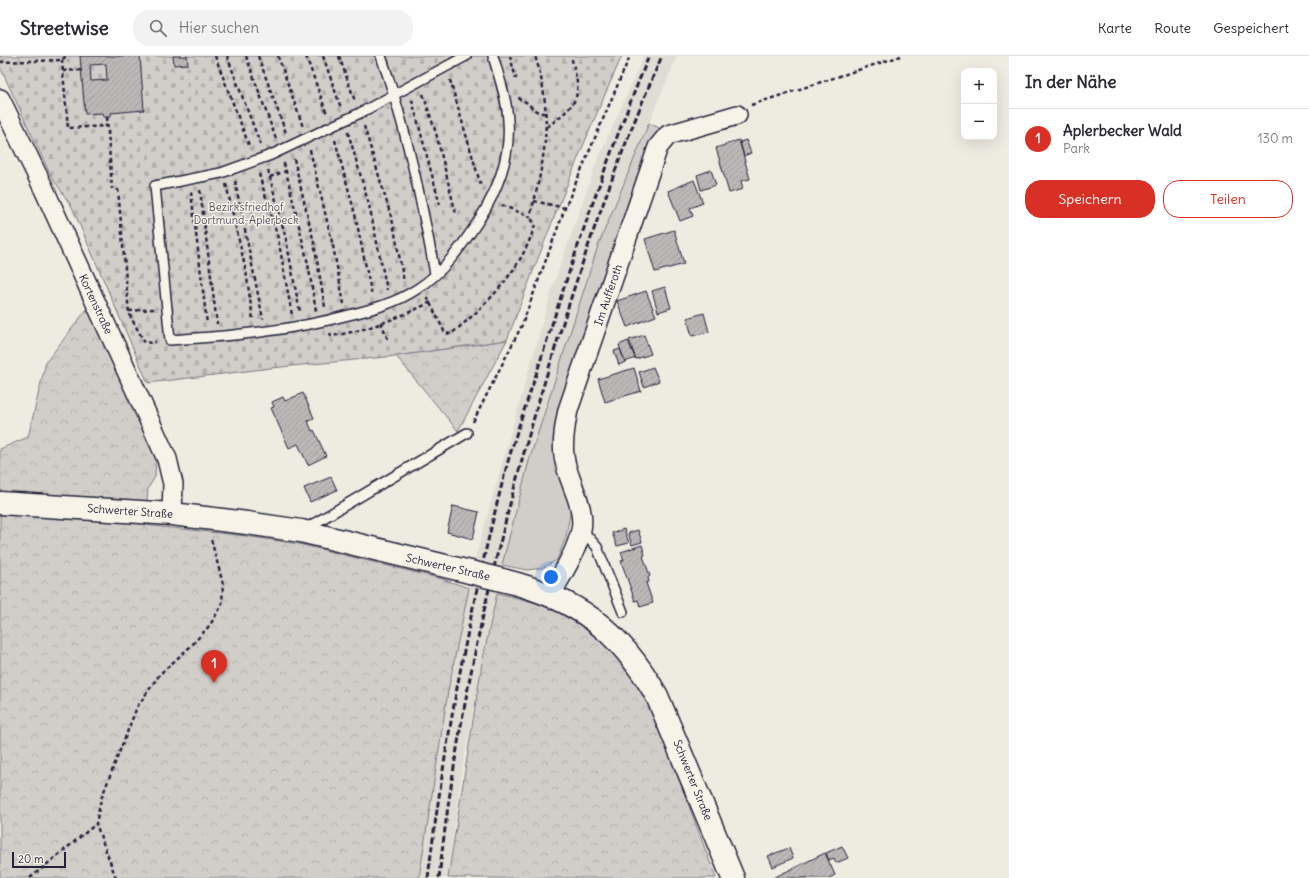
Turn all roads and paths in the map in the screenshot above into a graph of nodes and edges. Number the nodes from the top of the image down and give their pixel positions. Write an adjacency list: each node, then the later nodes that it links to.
1 (66, 56): 17 (path)
2 (215, 56): 39 (path)
3 (227, 56): 38 (path)
4 (246, 56): 37 (path)
5 (258, 56): 36 (path)
6 (278, 56): 35 (path)
7 (306, 56): 34 (path)
8 (323, 56): 31 (path)
9 (339, 56): 27 (path)
10 (381, 56): 24 (lane)
11 (466, 56): 19 (lane)
12 (493, 56): 47 (lane)
13 (535, 56): 28 (path)
14 (571, 56): 33 (path)
15 (630, 56): 51 (path)
16 (901, 56): 29 (path)
17 (62, 60): 18 (path); 21 (path)
18 (0, 62)
19 (445, 68): 22 (lane); 50 (path)
20 (82, 70): 21 (path)
21 (63, 71): 32 (path)
22 (419, 82): 23 (lane); 52 (path)
23 (408, 88): 24 (lane); 49 (path)
24 (394, 96): 27 (lane); 54 (lane)
25 (0, 99): 73 (street, Kortenstraße)
26 (520, 100): 28 (path)
27 (360, 113): 31 (lane); 56 (path)
28 (547, 113): 33 (path)
29 (737, 115): 75 (street, Im Aufferoth)
30 (106, 117): 32 (path)
31 (346, 120): 34 (lane); 57 (path)
32 (107, 126): 45 (path)
33 (546, 127): 48 (path)
34 (332, 128): 35 (lane); 59 (path)
35 (307, 139): 36 (lane); 61 (path)
36 (290, 146): 37 (lane); 62 (path)
37 (280, 151): 38 (lane); 41 (path)
38 (265, 157): 39 (lane); 43 (path)
39 (255, 161): 40 (lane); 64 (path)
40 (233, 168): 42 (lane); 65 (path)
41 (286, 171): 43 (path); 63 (path)
42 (223, 172): 44 (lane); 66 (path)
43 (270, 177): 64 (path)
44 (194, 178): 58 (lane); 67 (path); 68 (path)
45 (112, 189)
46 (118, 189): 60 (path)
47 (492, 199): 50 (lane); 53 (path)
48 (534, 202): 51 (path); 53 (path)
49 (440, 205)
50 (486, 208): 54 (lane)
51 (565, 208): 71 (path)
52 (456, 214)
53 (530, 217): 55 (path)
54 (436, 274): 55 (lane)
55 (421, 286): 56 (lane)
56 (407, 294): 57 (lane)
57 (390, 303): 59 (lane)
58 (167, 308): 60 (path); 69 (lane)
59 (375, 308): 61 (lane); 70 (path)
60 (129, 311): 69 (path)
61 (346, 316): 62 (lane)
62 (327, 321): 63 (lane)
63 (318, 323): 64 (lane)
64 (298, 326): 65 (lane)
65 (266, 332): 66 (lane)
66 (256, 334): 67 (lane)
67 (219, 336): 68 (lane)
68 (209, 337): 69 (lane)
69 (170, 340)
70 (388, 340)
71 (467, 434): 76 (lane)
72 (0, 503): 73 (street, Schwerter Straße)
73 (172, 514): 74 (street, Schwerter Straße)
74 (204, 518): 76 (street, Schwerter Straße); 79 (path)
75 (581, 529): 77 (street, Im Aufferoth); 78 (lane)
76 (301, 531): 77 (street, Schwerter Straße, bridge)
77 (551, 594): 82 (street, Schwerter Straße)
78 (623, 612)
79 (96, 824): 80 (path); 81 (path)
80 (30, 878)
81 (116, 878)
82 (733, 878)

